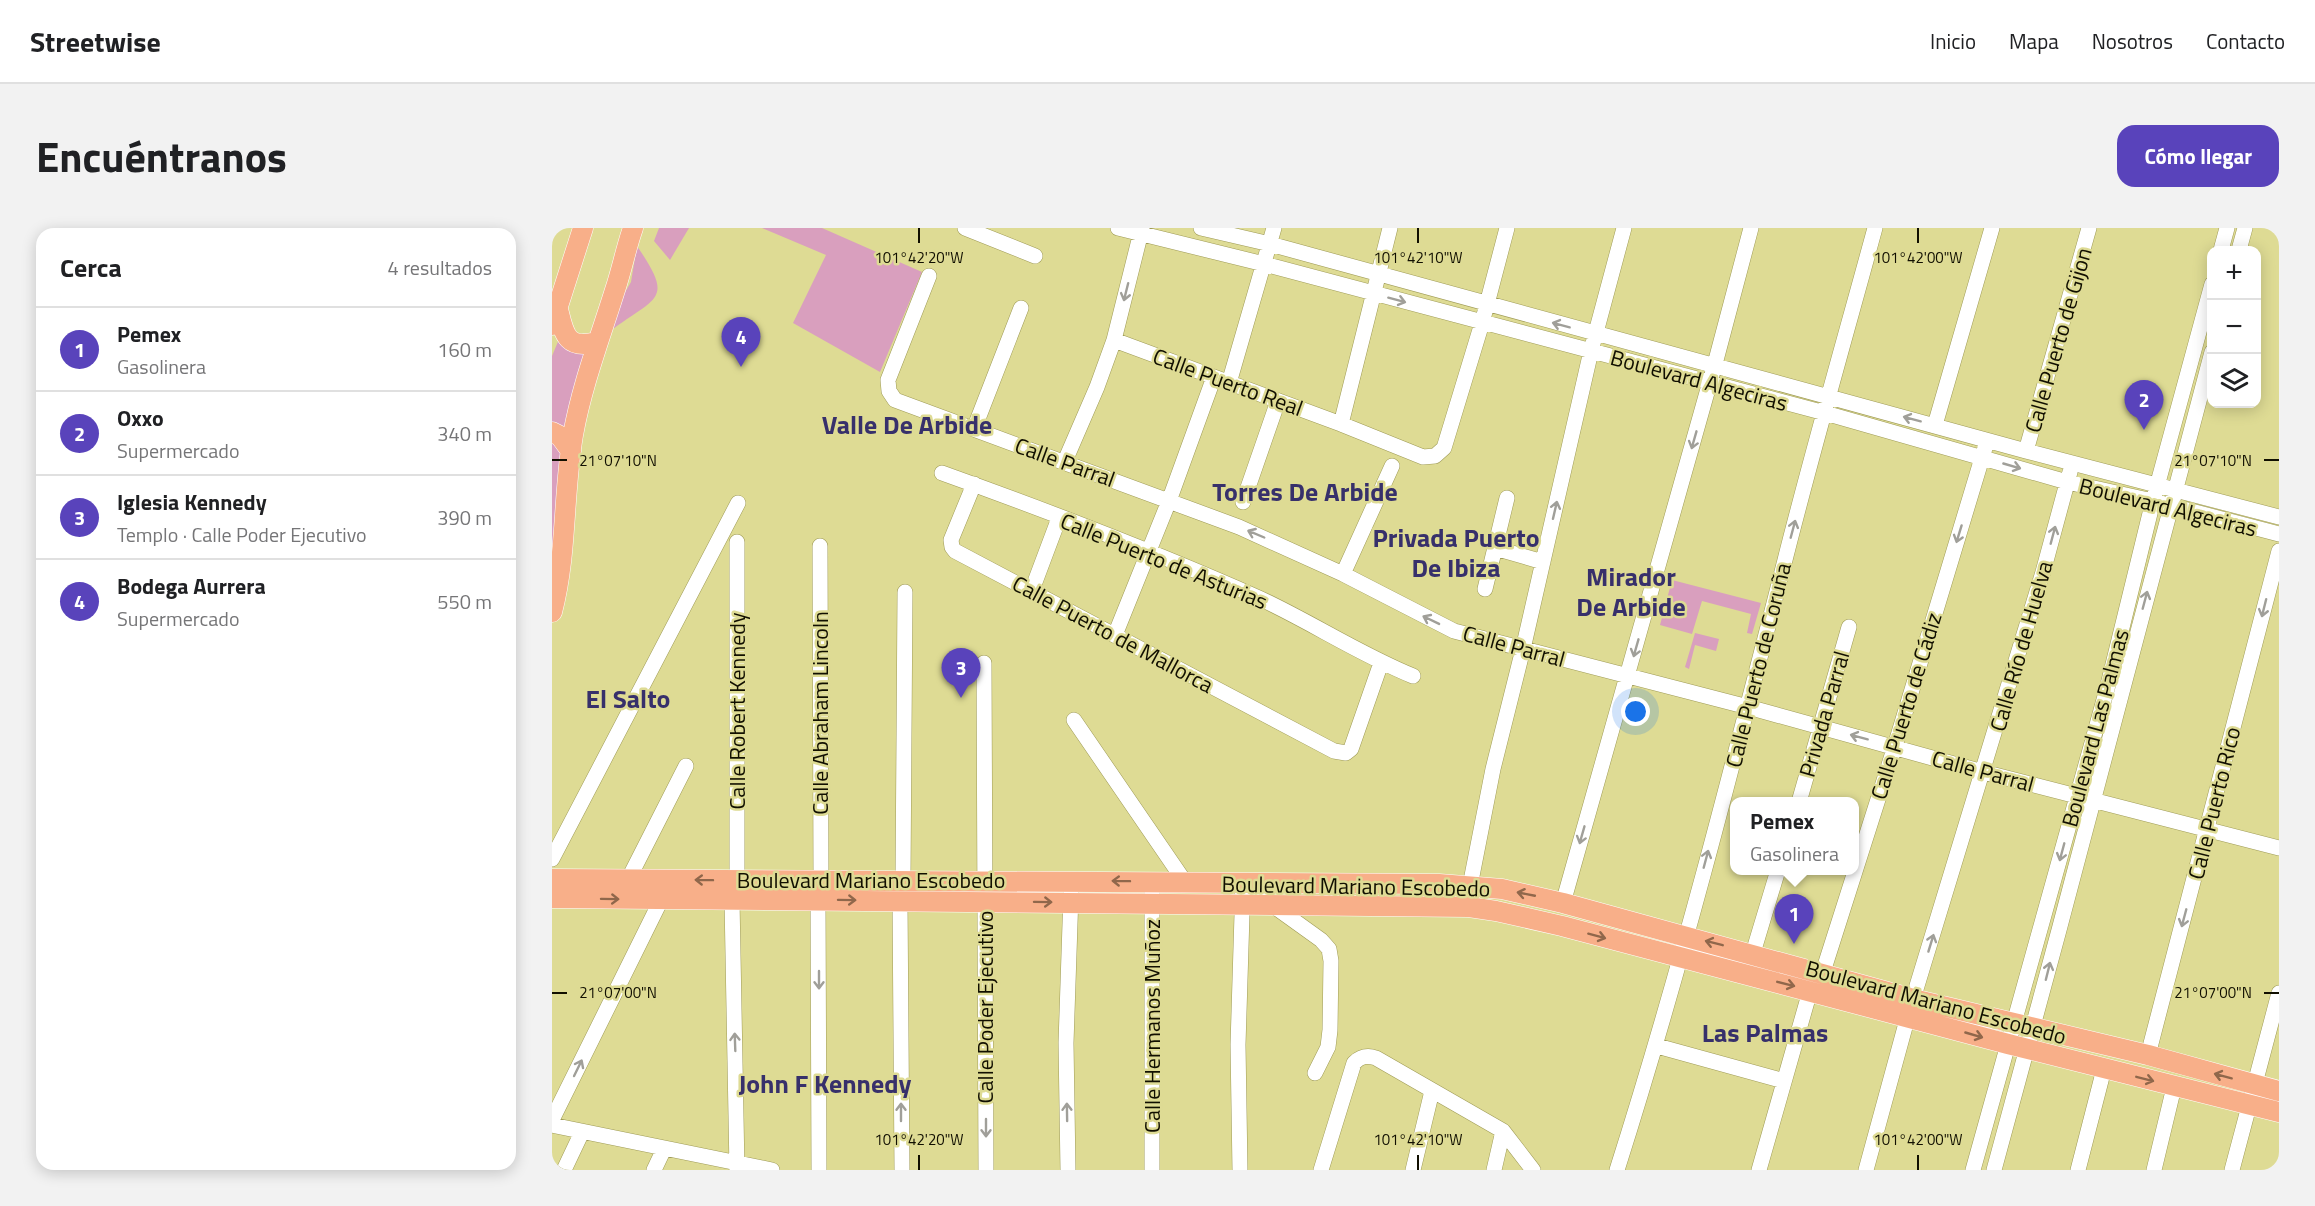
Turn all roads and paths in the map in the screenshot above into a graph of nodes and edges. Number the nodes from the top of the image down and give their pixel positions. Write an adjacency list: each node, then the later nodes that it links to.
1 (583, 228): 28 (main road)
2 (633, 228): 32 (main road)
3 (965, 228): 20 (street)
4 (1118, 228): 16 (street, Boulevard Algeciras)
5 (1201, 228): 17 (street, Boulevard Algeciras)
6 (1274, 228): 17 (street)
7 (1390, 228): 22 (street)
8 (1507, 228): 26 (street)
9 (1624, 228): 30 (street)
10 (1751, 228): 35 (street)
11 (1875, 228): 39 (street, Calle Puerto de Coruña)
12 (1992, 228): 43 (street)
13 (2089, 228): 48 (street, Calle Puerto de Gijon)
14 (2227, 228): 18 (street)
15 (2245, 228): 19 (street)
16 (1142, 232): 21 (street, Boulevard Algeciras); 31 (street, one-way to 31)
17 (1269, 244): 21 (street); 22 (street, Boulevard Algeciras)
18 (2222, 246)
19 (2240, 246)
20 (1035, 256)
21 (1264, 264): 24 (street, Boulevard Algeciras); 37 (street)
22 (1377, 274): 24 (street); 26 (street, Boulevard Algeciras)
23 (929, 276): 44 (street, Calle Parral)
24 (1372, 294): 29 (street, Boulevard Algeciras, one-way to 29); 42 (street)
25 (2207, 299): 56 (street, Boulevard Las Palmas)
26 (1486, 305): 29 (street); 30 (street, Boulevard Algeciras, one-way to 26)
27 (1021, 308): 44 (street)
28 (555, 317): 32 (main road)
29 (1482, 323): 33 (street, Boulevard Algeciras); 42 (street, Calle Puerto Real)
30 (1596, 334): 33 (street); 35 (street, Boulevard Algeciras)
31 (1114, 340): 36 (street, Calle Puerto Real); 50 (street)
32 (597, 342): 47 (main road)
33 (1592, 351): 38 (street, Boulevard Algeciras); 70 (street, one-way to 33)
34 (2210, 354): 58 (street, Boulevard Las Palmas)
35 (1715, 364): 38 (street); 39 (street, Boulevard Algeciras)
36 (1214, 377): 37 (street, Calle Puerto Real); 59 (street)
37 (1229, 383): 40 (street, Calle Puerto Real)
38 (1710, 383): 41 (street, Boulevard Algeciras); 82 (street, one-way to 82)
39 (1829, 396): 41 (street, Calle Puerto de Coruña); 43 (street, Boulevard Algeciras, one-way to 39)
40 (1278, 401): 42 (street, Calle Puerto Real); 60 (street)
41 (1825, 414): 49 (street, Boulevard Algeciras); 83 (street, Calle Puerto de Coruña, one-way to 41)
42 (1341, 424)
43 (1935, 425): 46 (street, Boulevard Algeciras)
44 (974, 429): 50 (street, Calle Parral)
45 (552, 432): 47 (main road)
46 (1988, 440): 48 (street, Boulevard Algeciras); 49 (street, Calle Puerto de Cádiz)
47 (571, 451): 75 (main road)
48 (2026, 452): 51 (street, Boulevard Algeciras)
49 (1982, 458): 54 (street, Boulevard Algeciras, one-way to 54); 86 (street, Calle Puerto de Cádiz, one-way to 86)
50 (1065, 461): 59 (street, Calle Parral)
51 (2072, 464): 54 (street, Calle Río de Huelva); 56 (street, Boulevard Algeciras)
52 (1392, 466): 71 (street)
53 (942, 472): 55 (street, Calle Puerto de Asturias)
54 (2067, 482): 56 (street, Boulevard Algeciras); 88 (street, Calle Río de Huelva, one-way to 54)
55 (974, 484): 63 (street, Calle Puerto de Asturias); 73 (street, Calle Puerto de Mallorca)
56 (2155, 494): 58 (street, Boulevard Algeciras); 89 (street, Boulevard Las Palmas)
57 (1507, 498): 67 (street)
58 (2172, 499): 62 (street, Boulevard Algeciras); 64 (street, Boulevard Algeciras); 91 (street, Boulevard Las Palmas, one-way to 58)
59 (1169, 501): 69 (street); 71 (street, Calle Parral, one-way to 59)
60 (1243, 502)
61 (738, 503): 95 (street)
62 (2279, 517)
63 (1059, 518): 69 (street, Calle Puerto de Asturias); 73 (street)
64 (2279, 534)
65 (737, 542): 108 (street, Calle Robert Kennedy)
66 (820, 546): 100 (street, Calle Abraham Lincoln)
67 (1495, 548): 70 (street); 72 (street)
68 (2279, 551): 92 (street, Calle Puerto Rico, one-way to 92)
69 (1149, 552): 77 (street); 80 (street, Calle Puerto de Asturias)
70 (1543, 562): 78 (street)
71 (1343, 574): 78 (street, Calle Parral, one-way to 71)
72 (1485, 589)
73 (1032, 590): 77 (street, Calle Puerto de Mallorca)
74 (905, 592): 101 (street)
75 (552, 612)
76 (1849, 627): 85 (street, Privada Parral)
77 (1115, 635): 80 (street, Calle Puerto de Mallorca)
78 (1523, 650): 82 (street, Calle Parral); 107 (street)
79 (984, 663): 102 (street, Calle Poder Ejecutivo)
80 (1381, 663): 81 (street, Calle Puerto de Asturias)
81 (1413, 676)
82 (1628, 676): 83 (street, Calle Parral); 116 (street, one-way to 116)
83 (1748, 707): 85 (street, Calle Parral); 119 (street, Calle Puerto de Coruña, one-way to 83)
84 (1074, 720): 105 (street)
85 (1821, 727): 86 (street, Calle Parral, one-way to 85); 90 (street, Privada Parral)
86 (1895, 746): 88 (street, Calle Parral); 94 (street, Calle Puerto de Cádiz)
87 (686, 766): 99 (street)
88 (1983, 772): 89 (street, Calle Parral); 125 (street, Calle Río de Huelva, one-way to 88)
89 (2078, 795): 91 (street, Calle Parral); 126 (street, Boulevard Las Palmas, one-way to 126)
90 (1800, 797)
91 (2094, 800): 92 (street, Calle Parral); 127 (street, Boulevard Las Palmas, one-way to 91)
92 (2207, 830): 93 (street, Calle Parral); 131 (street, Calle Puerto Rico, one-way to 131)
93 (2279, 848)
94 (1859, 857)
95 (552, 859)
96 (1776, 875): 120 (street)
97 (1853, 875): 122 (street, Calle Puerto de Cádiz)
98 (552, 879): 99 (main road, Boulevard Mariano Escobedo)
99 (628, 880): 108 (main road, Boulevard Mariano Escobedo, one-way to 99)
100 (821, 880): 101 (main road, Boulevard Mariano Escobedo); 108 (main road, Boulevard Mariano Escobedo)
101 (903, 880): 102 (main road, Boulevard Mariano Escobedo)
102 (984, 880): 103 (main road, Boulevard Mariano Escobedo); 113 (street, Calle Poder Ejecutivo)
103 (1071, 881): 104 (main road, Boulevard Mariano Escobedo, one-way to 103); 114 (street)
104 (1152, 882): 105 (main road, Boulevard Mariano Escobedo); 115 (street, Calle Hermanos Muñoz)
105 (1185, 882): 106 (main road, Boulevard Mariano Escobedo)
106 (1247, 883): 107 (main road, Boulevard Mariano Escobedo); 117 (street); 118 (street)
107 (1470, 886): 116 (main road, Boulevard Mariano Escobedo, one-way to 107)
108 (734, 890): 110 (main road, Boulevard Mariano Escobedo); 111 (main road, Boulevard Mariano Escobedo); 146 (street, Calle Robert Kennedy, one-way to 108)
109 (552, 898): 110 (main road, Boulevard Mariano Escobedo, one-way to 110)
110 (661, 900): 141 (street, one-way to 110)
111 (819, 900): 112 (main road, Boulevard Mariano Escobedo, one-way to 112); 150 (street, one-way to 150)
112 (900, 901): 113 (main road, Boulevard Mariano Escobedo); 151 (street, one-way to 112)
113 (984, 901): 114 (main road, Boulevard Mariano Escobedo, one-way to 114); 152 (street, Calle Poder Ejecutivo, one-way to 152)
114 (1071, 902): 115 (main road, Boulevard Mariano Escobedo); 153 (street, one-way to 114)
115 (1152, 903): 117 (main road, Boulevard Mariano Escobedo); 154 (street, Calle Hermanos Muñoz)
116 (1563, 903): 119 (main road, Boulevard Mariano Escobedo)
117 (1243, 904): 118 (main road, Boulevard Mariano Escobedo); 155 (street)
118 (1271, 904): 121 (main road, Boulevard Mariano Escobedo, one-way to 121); 133 (street)
119 (1685, 936): 120 (main road, Boulevard Mariano Escobedo, one-way to 119); 121 (street, Calle Puerto de Coruña)
120 (1753, 953): 122 (main road, Boulevard Mariano Escobedo)
121 (1680, 957): 123 (main road, Boulevard Mariano Escobedo, one-way to 123); 129 (street, Calle Puerto de Coruña)
122 (1822, 972): 125 (main road, Boulevard Mariano Escobedo)
123 (1810, 991): 125 (main road, Boulevard Mariano Escobedo); 134 (street)
124 (2279, 993): 135 (street)
125 (1911, 1007): 126 (main road, Boulevard Mariano Escobedo); 128 (main road, Boulevard Mariano Escobedo, one-way to 128); 162 (street, Calle Río de Huelva)
126 (2014, 1024): 127 (main road, Boulevard Mariano Escobedo); 128 (street, Boulevard Las Palmas)
127 (2034, 1028): 130 (street, Boulevard Las Palmas); 131 (main road, Boulevard Mariano Escobedo)
128 (2008, 1044): 130 (main road, Boulevard Mariano Escobedo); 163 (street, Boulevard Las Palmas)
129 (1657, 1046): 134 (street); 160 (street, Calle Puerto de Coruña)
130 (2028, 1049): 132 (main road, Boulevard Mariano Escobedo); 164 (street, Boulevard Las Palmas)
131 (2148, 1055): 135 (main road, Boulevard Mariano Escobedo, one-way to 131)
132 (2104, 1069): 136 (main road, Boulevard Mariano Escobedo, one-way to 136); 165 (street)
133 (1315, 1073)
134 (1784, 1082): 161 (street)
135 (2254, 1084): 138 (main road, Boulevard Mariano Escobedo); 139 (street)
136 (2174, 1087): 139 (main road, Boulevard Mariano Escobedo); 166 (street)
137 (1432, 1091): 143 (street); 156 (street); 157 (street)
138 (2279, 1091)
139 (2249, 1105): 140 (main road, Boulevard Mariano Escobedo); 167 (street)
140 (2279, 1112)
141 (552, 1120)
142 (552, 1125): 144 (street)
143 (1503, 1131): 158 (street); 159 (street)
144 (582, 1132): 145 (street); 147 (street)
145 (664, 1149): 146 (street); 148 (street)
146 (738, 1167): 149 (street)
147 (564, 1170)
148 (654, 1170)
149 (772, 1170)
150 (819, 1170)
151 (902, 1170)
152 (986, 1170)
153 (1068, 1170)
154 (1152, 1170)
155 (1240, 1170)
156 (1321, 1170)
157 (1413, 1170)
158 (1494, 1170)
159 (1533, 1170)
160 (1617, 1170)
161 (1759, 1170)
162 (1866, 1170)
163 (1973, 1170)
164 (1994, 1170)
165 (2078, 1170)
166 (2154, 1170)
167 (2232, 1170)

